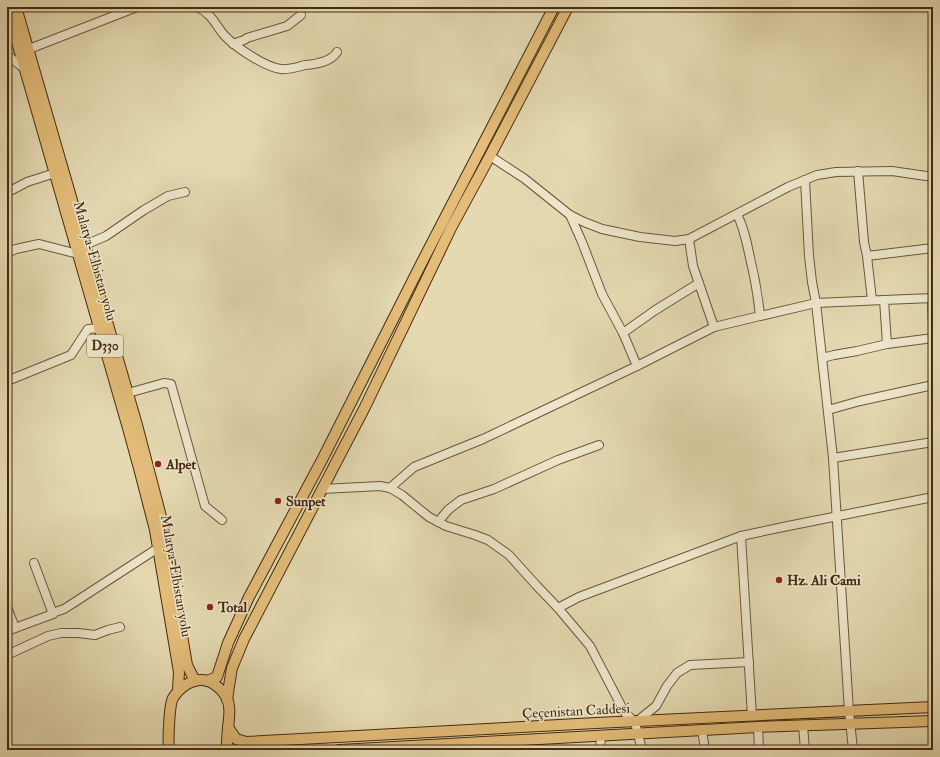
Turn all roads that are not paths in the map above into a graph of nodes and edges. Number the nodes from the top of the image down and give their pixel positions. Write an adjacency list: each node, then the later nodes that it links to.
1 (7, 7): 12 (main road, Malatya-Elbistan yolu / D330)
2 (16, 7): 9 (main road, Malatya-Elbistan yolu / D330)
3 (136, 7): 9 (street)
4 (197, 7): 8 (street)
5 (554, 7): 67 (main road)
6 (568, 7): 13 (main road)
7 (301, 15): 8 (street)
8 (233, 44): 10 (street)
9 (29, 49): 23 (main road, Malatya-Elbistan yolu / D330)
10 (338, 52)
11 (7, 55): 12 (street)
12 (25, 69): 15 (main road, Malatya-Elbistan yolu / D330)
13 (490, 156): 21 (street); 50 (main road)
14 (858, 171): 16 (street); 17 (street); 27 (street)
15 (55, 173): 18 (street); 26 (main road, Malatya-Elbistan yolu / D330)
16 (933, 177)
17 (804, 180): 20 (street); 32 (street)
18 (7, 187)
19 (185, 192): 23 (street)
20 (737, 214): 22 (street); 33 (street)
21 (570, 215): 22 (street); 37 (street)
22 (689, 240): 28 (street)
23 (85, 245): 44 (main road, Malatya-Elbistan yolu / D330)
24 (933, 248): 27 (street)
25 (7, 253): 26 (street)
26 (78, 254): 35 (main road, Malatya-Elbistan yolu / D330)
27 (867, 256): 30 (street)
28 (699, 283): 34 (street); 37 (street)
29 (933, 298): 31 (street); 36 (street)
30 (872, 300): 31 (street); 32 (street)
31 (884, 300): 39 (street)
32 (816, 303): 33 (street); 40 (street)
33 (760, 316): 34 (street)
34 (714, 327): 41 (street)
35 (100, 328): 42 (street); 56 (main road, Malatya-Elbistan yolu / D330)
36 (933, 328)
37 (623, 333): 41 (street)
38 (933, 338): 39 (street)
39 (887, 344): 40 (street)
40 (822, 358): 45 (street)
41 (637, 366): 49 (street)
42 (7, 381)
43 (933, 385): 45 (street)
44 (128, 393): 53 (street); 66 (main road, Malatya-Elbistan yolu / D330)
45 (828, 410): 48 (street)
46 (933, 442): 48 (street)
47 (599, 446): 54 (street)
48 (833, 458): 52 (street)
49 (390, 488): 50 (street); 54 (street)
50 (322, 489): 69 (main road)
51 (933, 497): 52 (street)
52 (837, 516): 55 (street); 71 (street)
53 (222, 520)
54 (438, 522): 59 (street)
55 (741, 536): 59 (street); 65 (street)
56 (158, 548): 60 (street); 68 (main road, Malatya-Elbistan yolu / D330)
57 (34, 563): 60 (street)
58 (7, 607): 62 (street)
59 (558, 608): 74 (street)
60 (53, 614): 62 (street)
61 (120, 627): 64 (street)
62 (15, 628): 63 (street)
63 (7, 632)
64 (7, 655)
65 (749, 662): 72 (street); 74 (street)
66 (195, 681): 67 (main road); 68 (main road)
67 (207, 682): 69 (main road)
68 (178, 690): 83 (main road, Malatya-Elbistan yolu)
69 (227, 700): 77 (main road)
70 (933, 707): 71 (main road, Çeçenistan Caddesi)
71 (849, 711): 72 (main road, Çeçenistan Caddesi); 75 (street)
72 (752, 716): 74 (main road, Çeçenistan Caddesi)
73 (933, 721): 75 (main road, Çeçenistan Caddesi)
74 (636, 722): 77 (main road, Çeçenistan Caddesi); 80 (street)
75 (850, 724): 76 (main road, Çeçenistan Caddesi); 92 (street)
76 (803, 726): 78 (main road, Çeçenistan Caddesi); 91 (street)
77 (228, 727): 84 (main road)
78 (758, 727): 79 (main road, Çeçenistan Caddesi); 90 (street)
79 (702, 730): 80 (main road, Çeçenistan Caddesi); 89 (street)
80 (639, 734): 81 (main road, Çeçenistan Caddesi); 88 (street)
81 (601, 736): 82 (main road, Çeçenistan Caddesi); 87 (street)
82 (508, 745): 86 (main road, Çeçenistan Caddesi)
83 (169, 750)
84 (225, 750)
85 (339, 750): 86 (main road, Çeçenistan Caddesi)
86 (348, 750)
87 (600, 750)
88 (642, 750)
89 (705, 750)
90 (759, 750)
91 (806, 750)
92 (853, 750)

